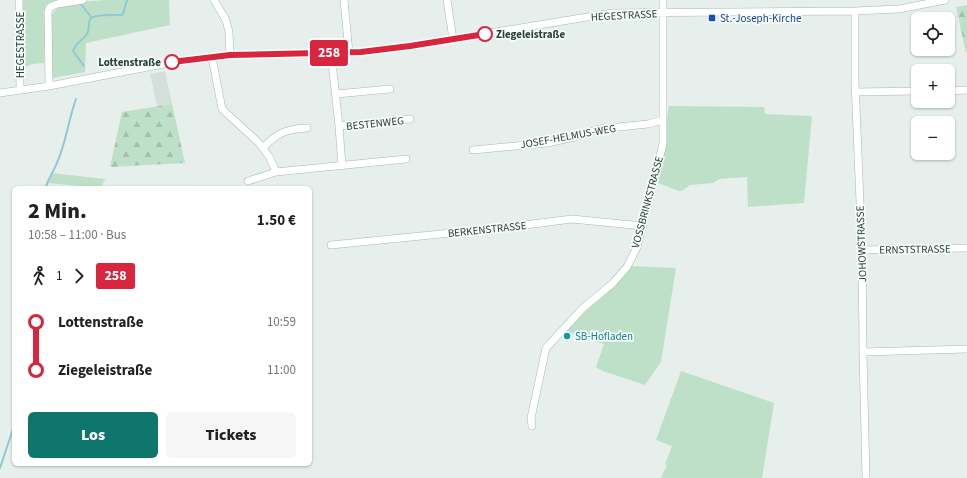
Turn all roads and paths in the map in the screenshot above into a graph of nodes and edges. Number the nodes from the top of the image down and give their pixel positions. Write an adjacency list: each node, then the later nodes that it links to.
1 (19, 0): 16 (street, HEGESTRASSE)
2 (82, 0): 15 (street)
3 (214, 0): 13 (street)
4 (344, 0): 12 (street)
5 (447, 0): 10 (street)
6 (663, 0): 9 (street)
7 (945, 0): 8 (street, HEGESTRASSE)
8 (855, 11): 9 (street, HEGESTRASSE); 21 (street, JOHOWSTRASSE)
9 (663, 13): 10 (street, HEGESTRASSE); 25 (street, VOSSBRINKSTRASSE)
10 (453, 39): 12 (street, HEGESTRASSE)
11 (331, 53): 12 (street, HEGESTRASSE); 13 (street, HEGESTRASSE); 23 (street, BESTENWEG)
12 (349, 53)
13 (230, 55): 14 (street, HEGESTRASSE)
14 (212, 57): 15 (street, HEGESTRASSE); 28 (street)
15 (49, 86): 16 (street, HEGESTRASSE)
16 (20, 90): 22 (street, HEGESTRASSE)
17 (390, 90): 23 (street)
18 (967, 90): 20 (street)
19 (911, 91): 21 (street)
20 (955, 91)
21 (856, 92): 37 (street, JOHOWSTRASSE)
22 (0, 93)
23 (336, 94): 26 (street, BESTENWEG)
24 (410, 119): 26 (street, BESTENWEG)
25 (663, 120): 29 (street, JOSEF-HELMUS-WEG); 34 (street, VOSSBRINKSTRASSE)
26 (339, 126): 31 (street, BESTENWEG)
27 (307, 128): 28 (street)
28 (261, 146): 32 (street)
29 (473, 150)
30 (406, 159): 31 (street)
31 (342, 166): 32 (street)
32 (276, 172): 33 (street)
33 (248, 181)
34 (643, 226): 35 (street, BERKENSTRASSE); 40 (street, VOSSBRINKSTRASSE)
35 (330, 245)
36 (967, 248): 37 (street, ERNSTSTRASSE)
37 (862, 250): 39 (street, JOHOWSTRASSE)
38 (967, 349): 39 (street)
39 (863, 352): 41 (street, JOHOWSTRASSE)
40 (532, 426)
41 (866, 478)

